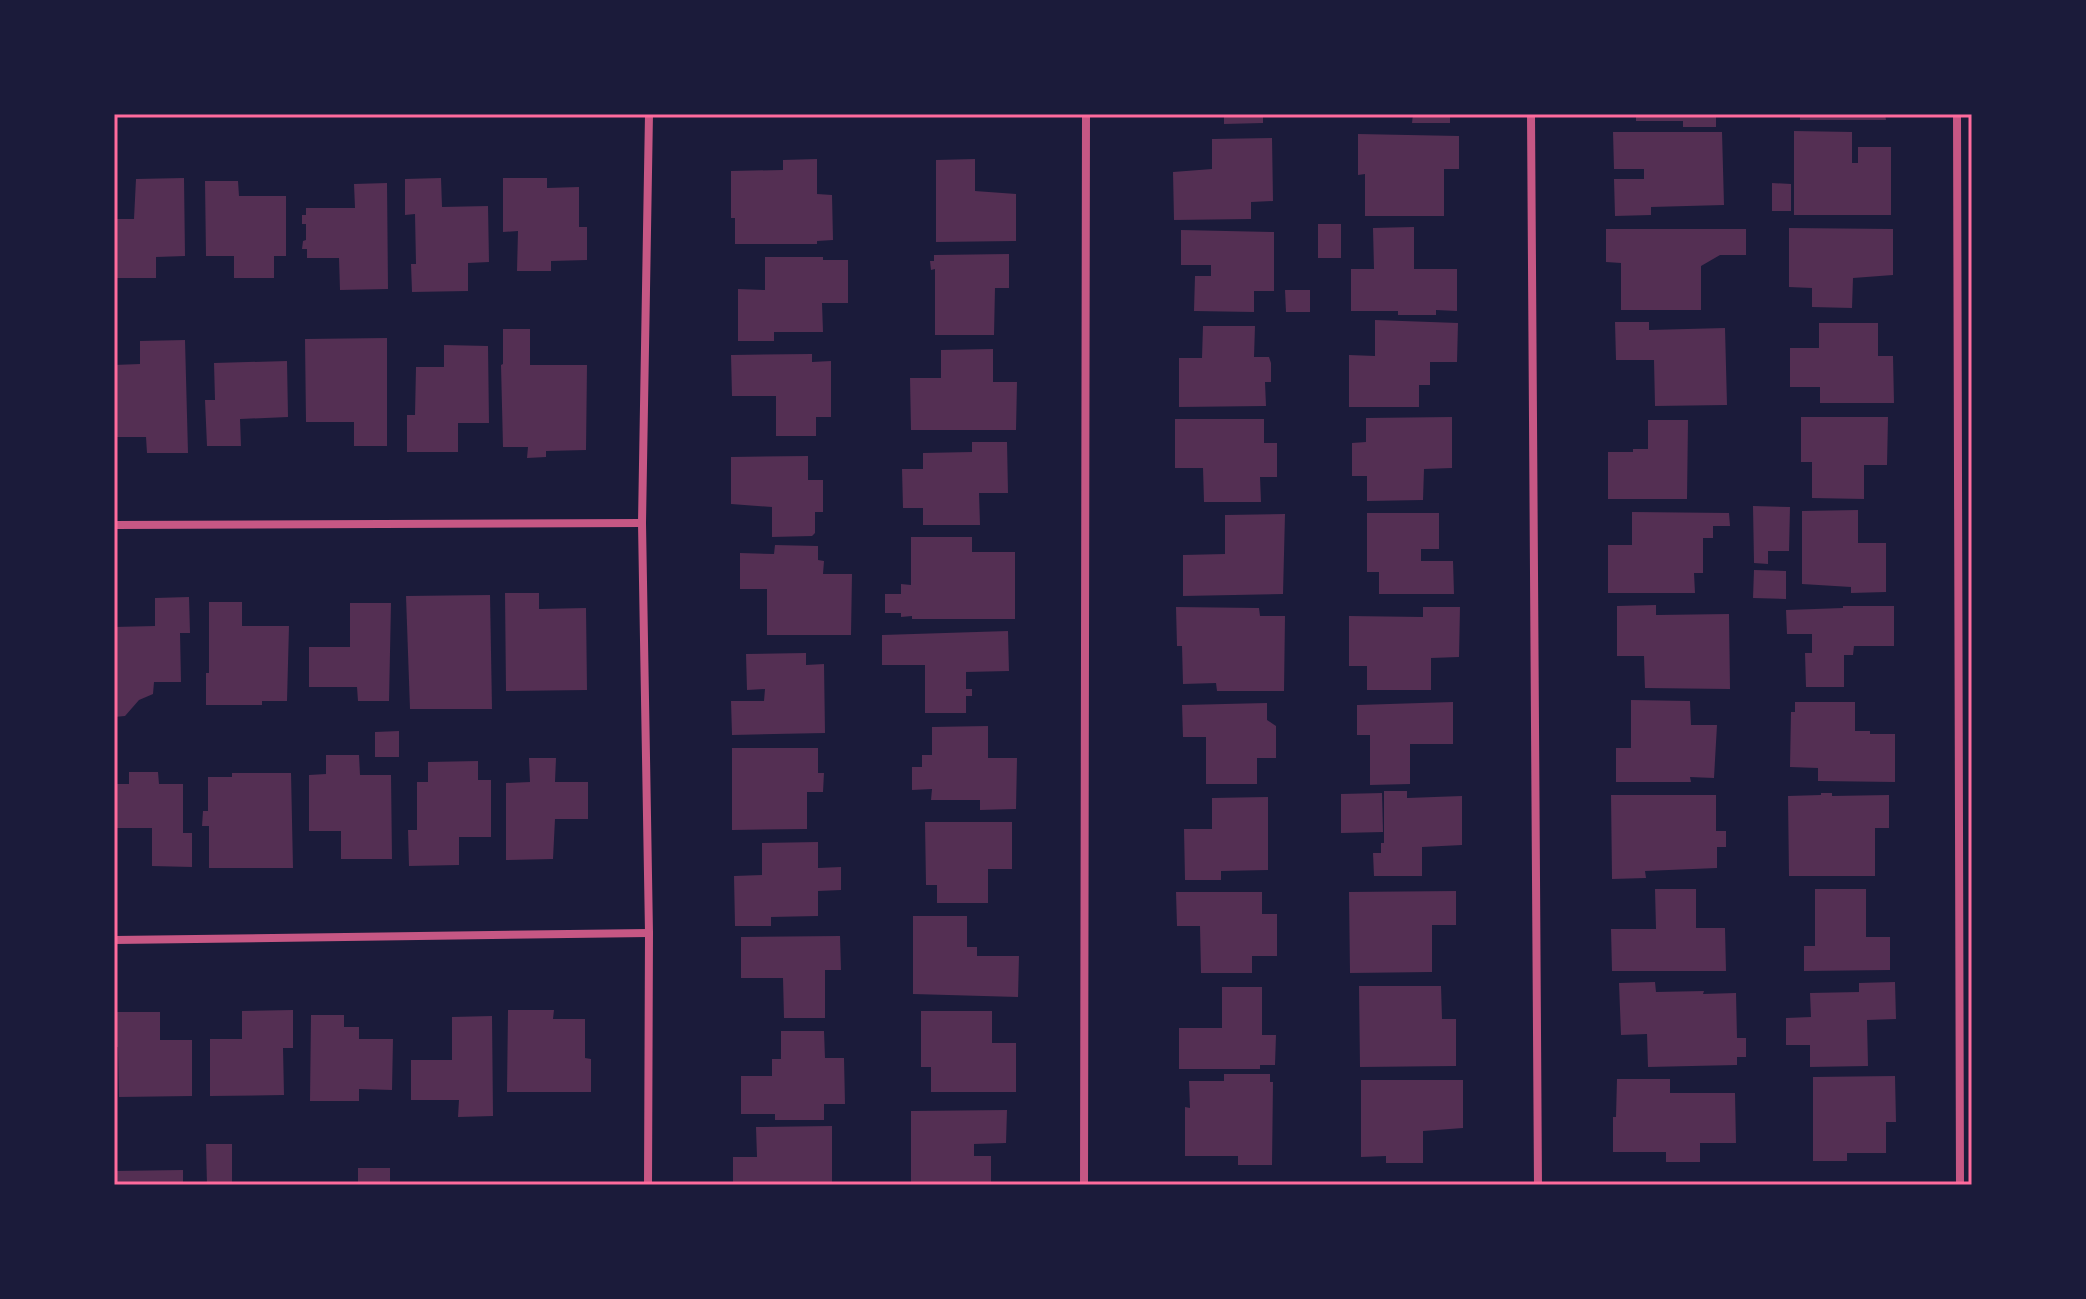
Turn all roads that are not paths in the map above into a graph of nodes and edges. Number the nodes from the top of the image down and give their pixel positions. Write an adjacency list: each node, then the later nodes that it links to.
1 (649, 114): 5 (street)
2 (1086, 114): 10 (street)
3 (1531, 114): 11 (street)
4 (1957, 114): 12 (street)
5 (642, 523): 6 (street); 7 (street)
6 (114, 525)
7 (649, 933): 8 (street); 9 (street)
8 (114, 940)
9 (648, 1185)
10 (1084, 1185)
11 (1538, 1185)
12 (1960, 1185)

